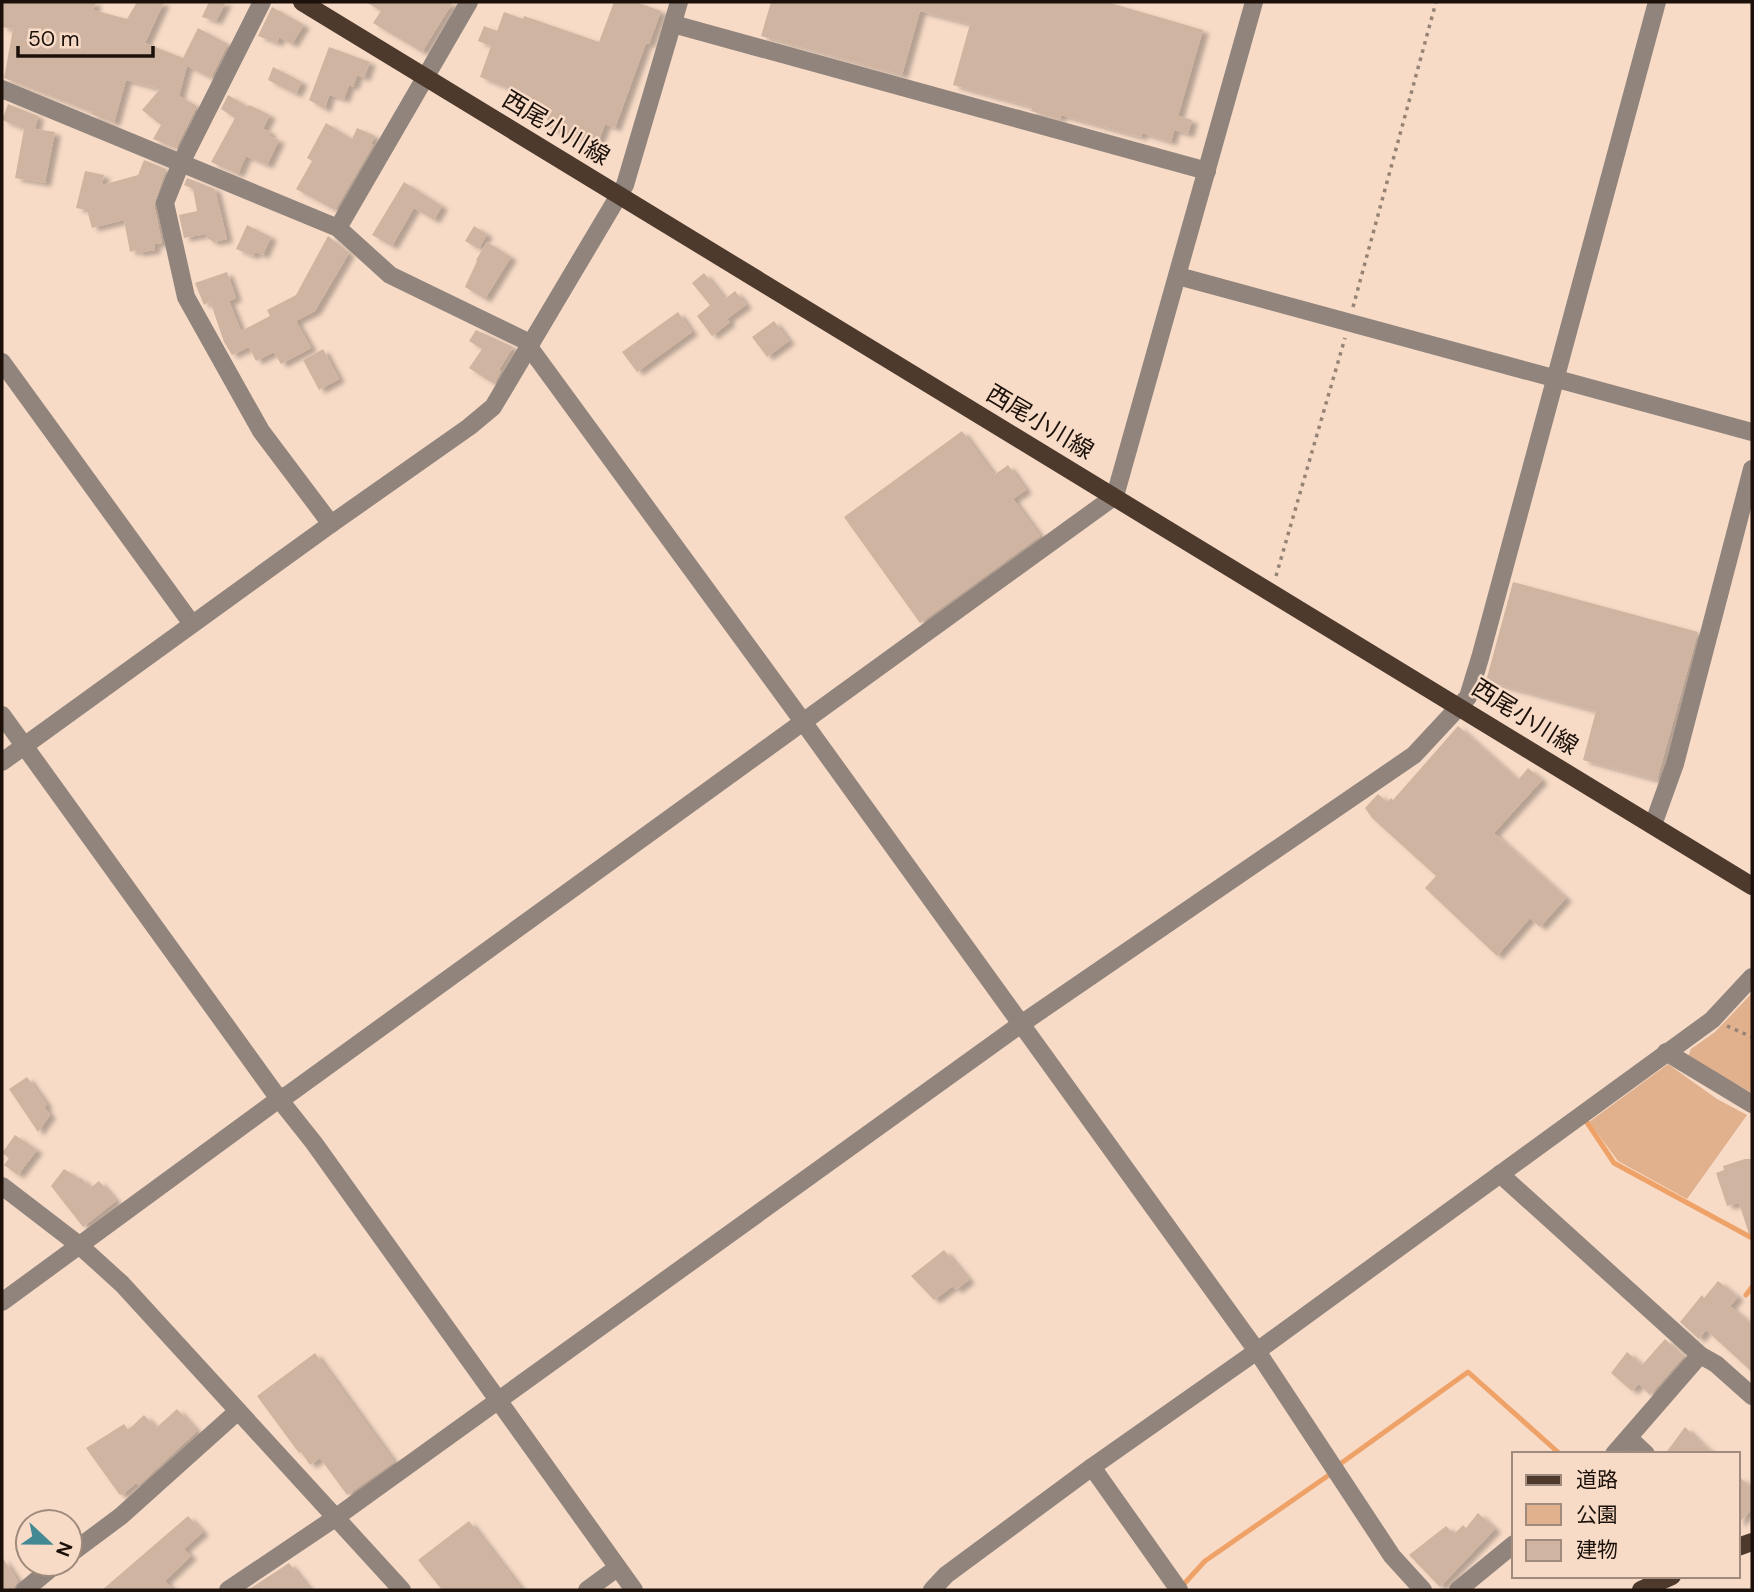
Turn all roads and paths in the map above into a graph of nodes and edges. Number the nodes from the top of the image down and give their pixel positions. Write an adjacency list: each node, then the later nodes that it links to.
1 (262, 2): 11 (street)
2 (302, 2): 9 (main road, 西尾小川線)
3 (469, 2): 9 (street)
4 (679, 2): 8 (street)
5 (1254, 2): 12 (street)
6 (1436, 2): 16 (path)
7 (1657, 2): 19 (street)
8 (673, 24): 12 (street); 13 (street)
9 (426, 77): 13 (main road, 西尾小川線); 14 (street)
10 (2, 89): 11 (street)
11 (181, 163): 14 (street); 23 (street)
12 (1207, 171): 15 (street)
13 (620, 195): 17 (street); 22 (main road, 西尾小川線)
14 (338, 228): 17 (street)
15 (1178, 276): 16 (street); 22 (street)
16 (1349, 322): 19 (street); 24 (path)
17 (530, 346): 23 (street); 28 (street)
18 (2, 362): 25 (street)
19 (1555, 380): 20 (street); 26 (street)
20 (1752, 432)
21 (1752, 469): 31 (street)
22 (1115, 496): 24 (main road, 西尾小川線); 28 (street)
23 (331, 524): 25 (street)
24 (1269, 591): 26 (main road, 西尾小川線)
25 (192, 624): 29 (street)
26 (1460, 706): 31 (main road, 西尾小川線); 35 (street)
27 (2, 716): 29 (street)
28 (804, 723): 35 (street); 38 (street)
29 (24, 746): 30 (street); 38 (street)
30 (2, 762)
31 (1653, 825): 32 (main road, 西尾小川線)
32 (1752, 886)
33 (1752, 977): 34 (street)
34 (1712, 1020): 36 (path); 37 (street)
35 (1021, 1024): 44 (street); 47 (street)
36 (1752, 1037)
37 (1666, 1052): 39 (street); 40 (street)
38 (279, 1098): 42 (street); 47 (street)
39 (1752, 1104)
40 (1500, 1174): 44 (street); 45 (street)
41 (2, 1186): 42 (street)
42 (79, 1245): 43 (street); 48 (street)
43 (2, 1303)
44 (1257, 1351): 52 (street); 66 (street)
45 (1700, 1355): 46 (street); 49 (street)
46 (1752, 1396)
47 (498, 1400): 53 (street); 56 (street)
48 (238, 1411): 53 (street); 54 (street)
49 (1629, 1438): 50 (street); 51 (street)
50 (1616, 1452)
51 (1644, 1452)
52 (1091, 1467): 64 (street); 65 (street)
53 (335, 1518): 60 (street); 61 (street)
54 (84, 1543)
55 (1512, 1546): 67 (street)
56 (617, 1568): 62 (street); 63 (street)
57 (39, 1578): 59 (street)
58 (1668, 1578): 68 (main road)
59 (24, 1590)
60 (228, 1590)
61 (402, 1590)
62 (587, 1590)
63 (634, 1590)
64 (932, 1590)
65 (1179, 1590)
66 (1423, 1590)
67 (1458, 1590)
68 (1642, 1590)

